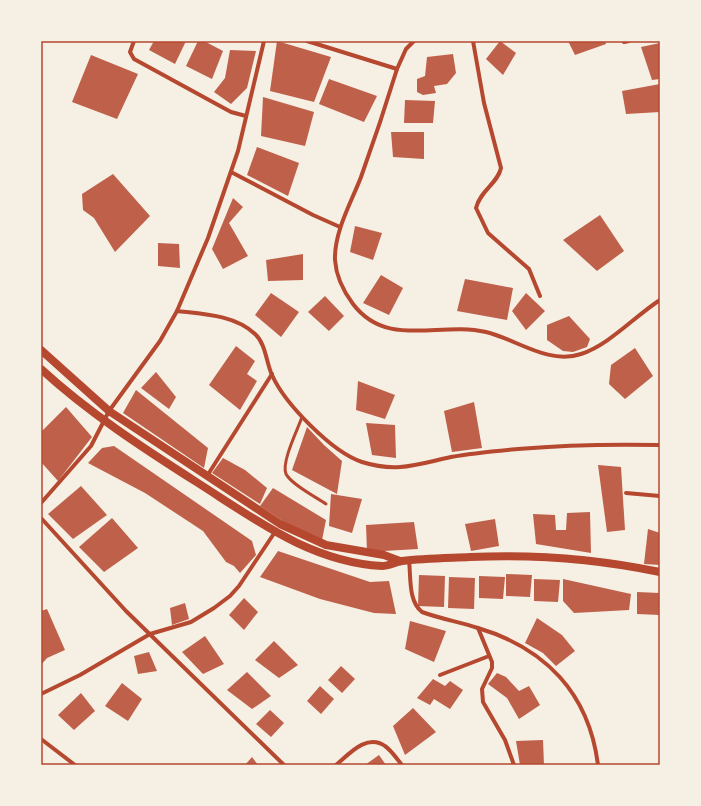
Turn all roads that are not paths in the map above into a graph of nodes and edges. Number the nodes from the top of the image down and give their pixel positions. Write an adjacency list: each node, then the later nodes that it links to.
1 (134, 41): 7 (street)
2 (264, 41): 7 (street)
3 (308, 41): 6 (street)
4 (414, 41): 6 (street)
5 (473, 41): 10 (street)
6 (397, 69): 9 (street)
7 (246, 116): 8 (street)
8 (231, 172): 9 (street); 12 (street)
9 (340, 227): 11 (street)
10 (540, 296)
11 (660, 300)
12 (177, 311): 15 (street); 16 (street)
13 (41, 350): 16 (main road)
14 (41, 369): 18 (main road)
15 (272, 374): 17 (street); 20 (street)
16 (109, 410): 18 (street); 20 (main road)
17 (302, 417): 19 (street); 24 (lane)
18 (104, 421): 23 (street); 26 (main road)
19 (660, 445)
20 (207, 477): 28 (main road)
21 (626, 493): 22 (street)
22 (660, 496)
23 (41, 503)
24 (326, 504)
25 (41, 518): 31 (street)
26 (275, 532): 28 (main road); 31 (street)
27 (409, 560): 28 (main road); 29 (main road); 30 (street)
28 (400, 561)
29 (660, 572)
30 (478, 628): 32 (street); 41 (street)
31 (150, 634): 34 (street); 37 (street)
32 (489, 656): 33 (street); 40 (street)
33 (440, 674)
34 (41, 694)
35 (41, 739): 36 (street)
36 (75, 765)
37 (284, 765)
38 (336, 765): 39 (street)
39 (402, 765)
40 (514, 765)
41 (598, 765)

